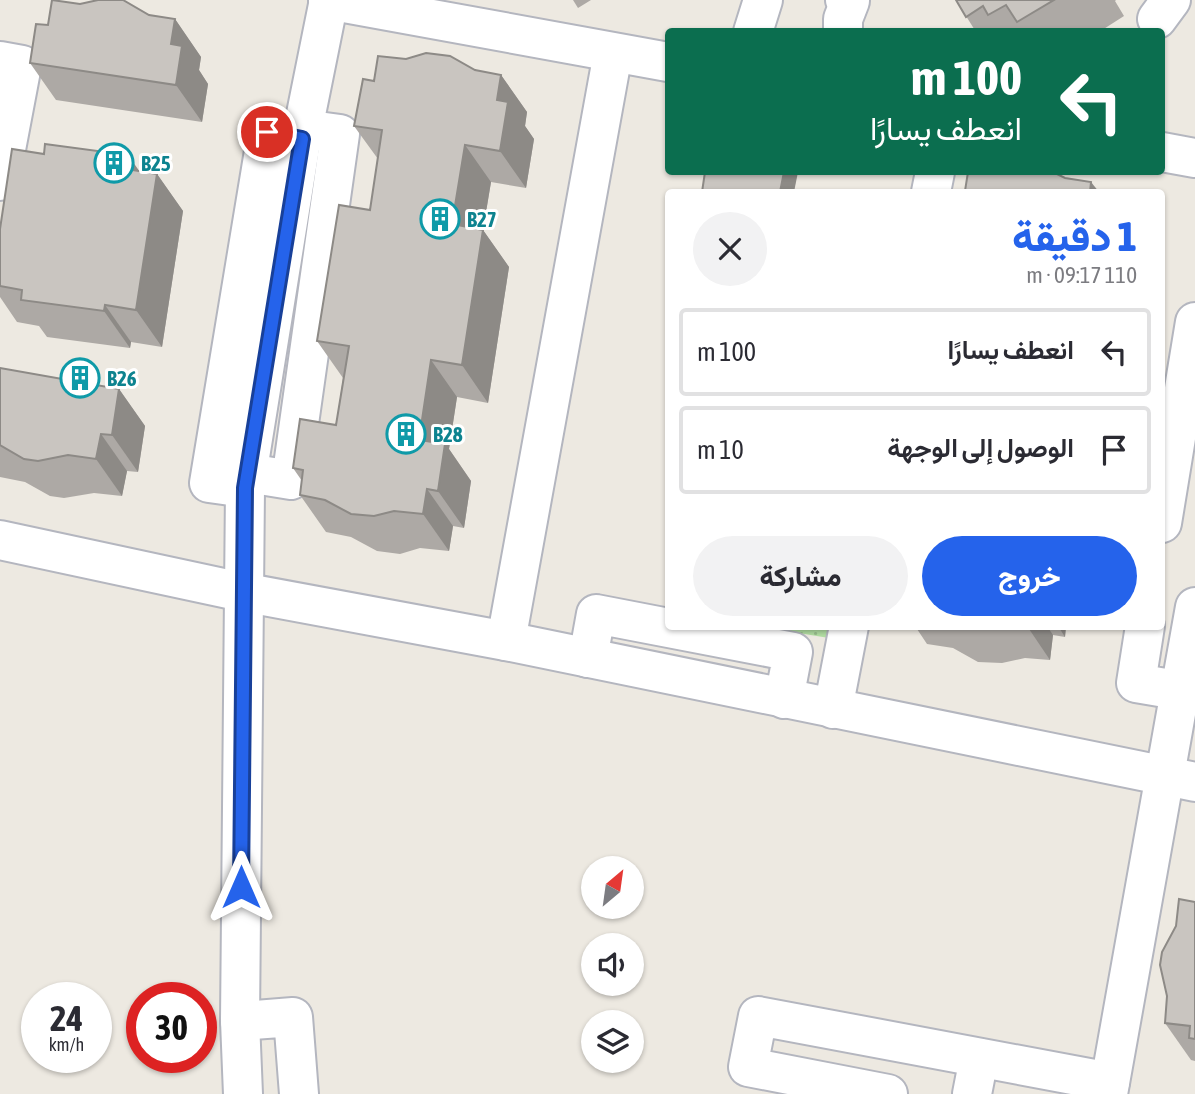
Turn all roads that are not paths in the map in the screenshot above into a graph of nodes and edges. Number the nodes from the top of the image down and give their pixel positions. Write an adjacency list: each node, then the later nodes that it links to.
1 (329, 0): 6 (street); 9 (street)
2 (763, 0): 4 (street)
3 (845, 0): 5 (street)
4 (754, 28)
5 (843, 28)
6 (614, 52): 8 (street); 21 (street)
7 (0, 61): 12 (street)
8 (665, 61)
9 (303, 134): 14 (street); 14 (street)
10 (1165, 153): 11 (street)
11 (1195, 158)
12 (0, 181)
13 (1195, 322): 15 (street)
14 (246, 481): 17 (street)
15 (1165, 505)
16 (0, 540): 17 (street)
17 (242, 592): 21 (street); 25 (street)
18 (1195, 607): 22 (street)
19 (848, 630): 23 (street)
20 (1144, 630): 22 (street)
21 (506, 641): 23 (street)
22 (1188, 692): 24 (street)
23 (833, 709): 24 (street)
24 (1180, 779): 27 (street)
25 (240, 1021): 28 (street); 29 (street)
26 (975, 1076): 27 (street); 30 (street)
27 (1109, 1088)
28 (243, 1094)
29 (299, 1094)
30 (888, 1094)

